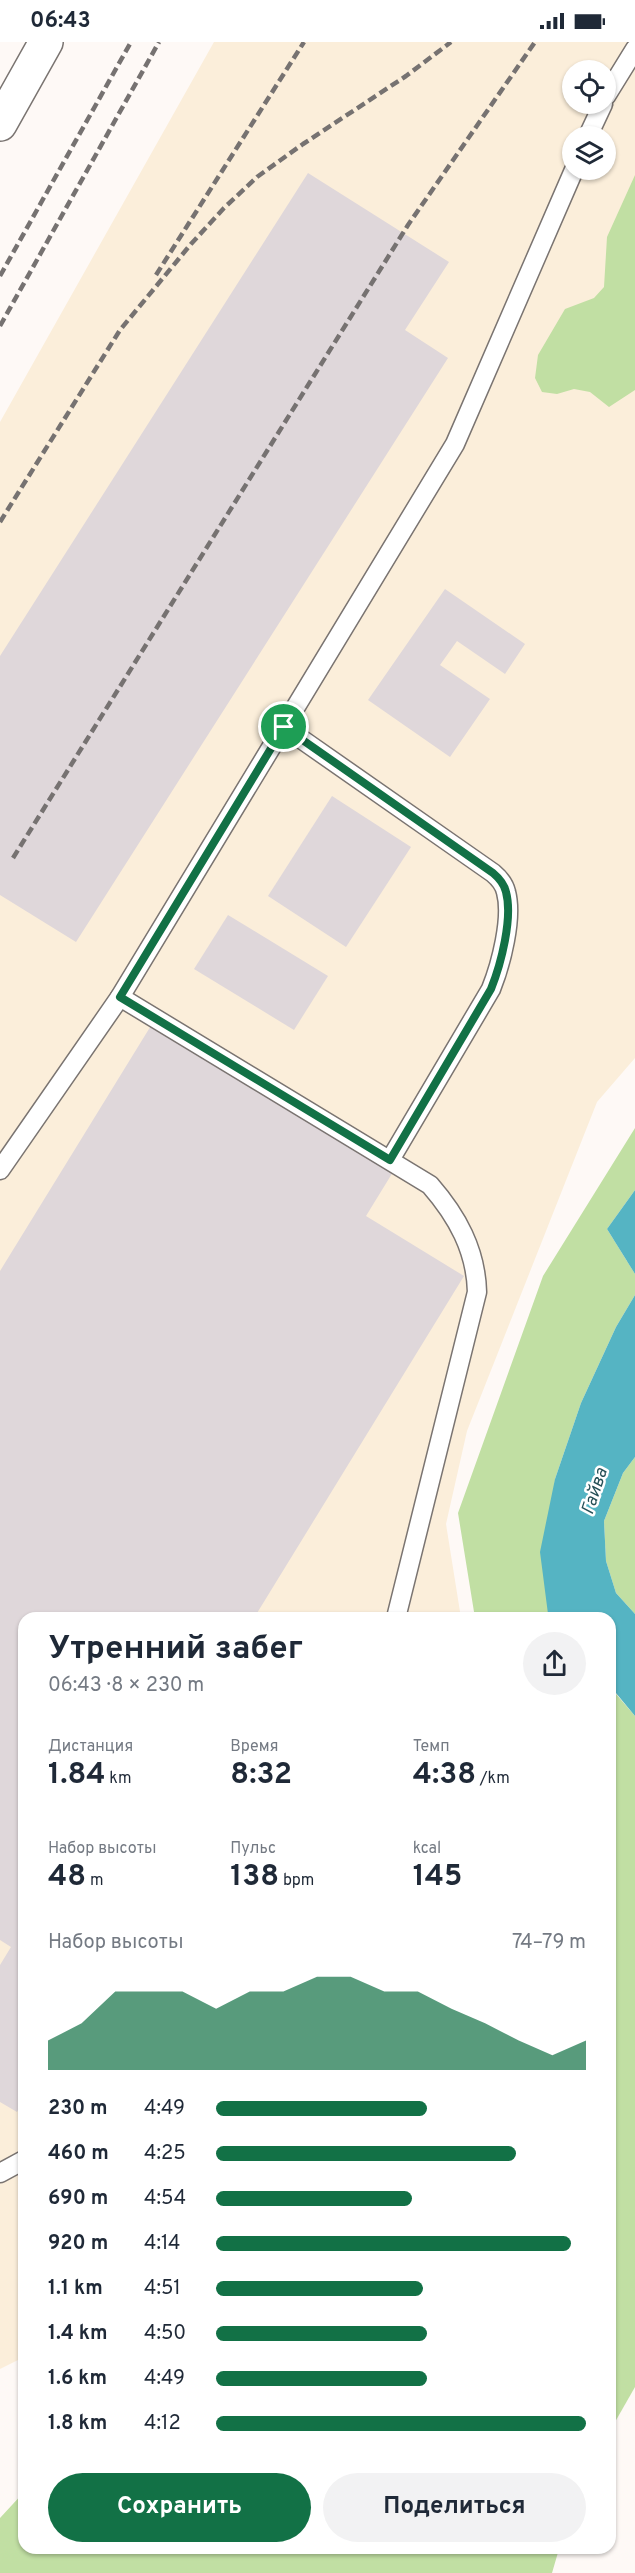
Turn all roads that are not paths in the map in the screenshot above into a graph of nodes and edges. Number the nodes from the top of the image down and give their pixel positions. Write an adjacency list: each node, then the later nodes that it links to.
1 (46, 42): 4 (street)
2 (635, 49): 3 (lane)
3 (616, 77)
4 (0, 124)
5 (570, 180): 6 (lane)
6 (284, 727): 7 (lane); 8 (lane)
7 (120, 997): 8 (lane); 9 (lane)
8 (390, 1160): 10 (lane)
9 (0, 1170)
10 (397, 1612)
11 (18, 2163): 12 (lane)
12 (0, 2173)

